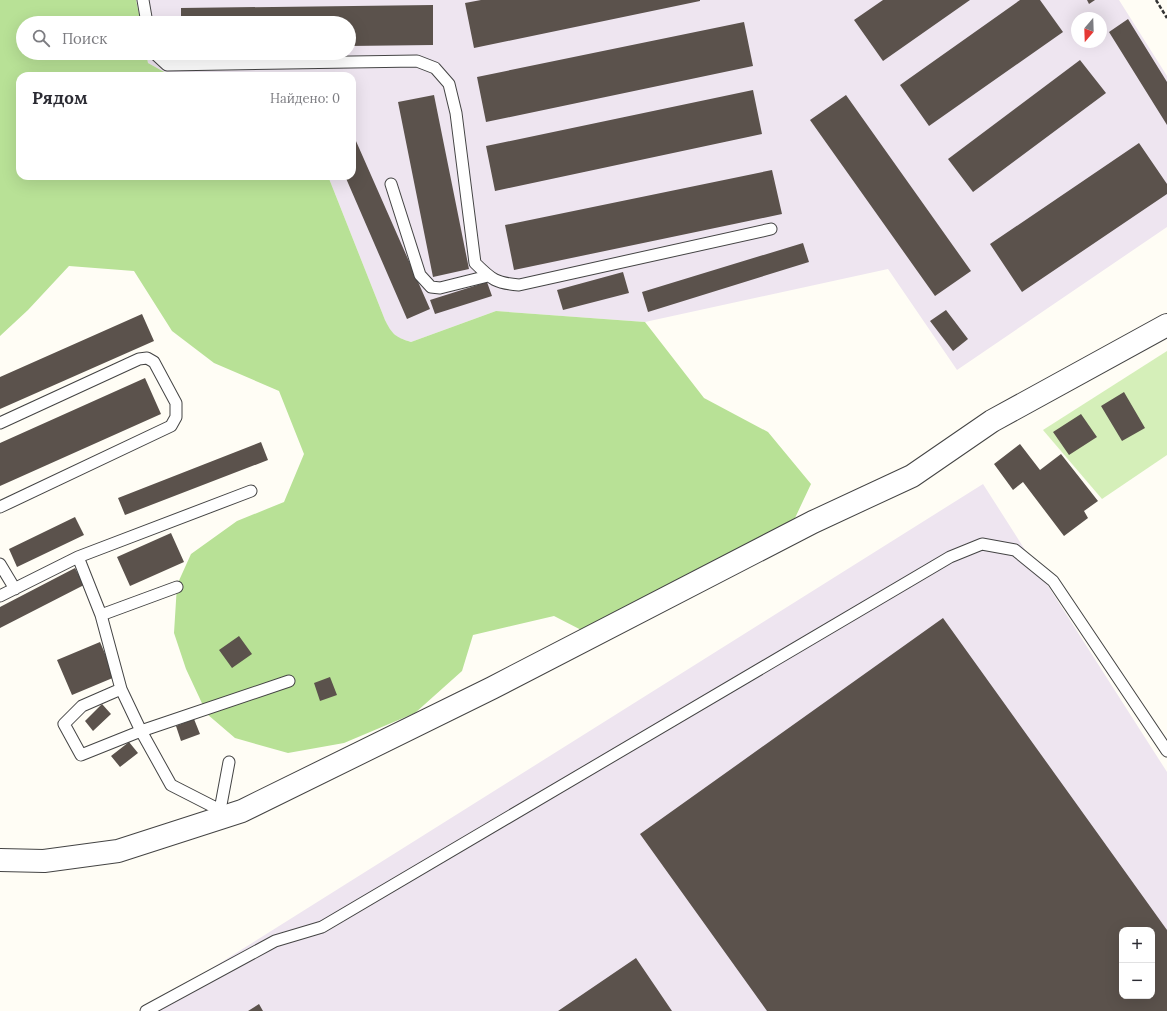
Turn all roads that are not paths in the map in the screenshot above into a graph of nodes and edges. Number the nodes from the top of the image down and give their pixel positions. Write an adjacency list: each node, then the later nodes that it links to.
1 (143, 0): 2 (lane)
2 (146, 16)
3 (161, 60): 6 (lane)
4 (391, 184): 6 (lane)
5 (771, 229): 6 (lane)
6 (488, 276)
7 (1167, 325): 22 (street)
8 (0, 423): 10 (lane)
9 (251, 491): 11 (lane)
10 (0, 506)
11 (78, 557): 14 (lane); 16 (lane)
12 (0, 564): 14 (lane)
13 (177, 587): 16 (lane)
14 (15, 589): 15 (lane)
15 (0, 596)
16 (101, 615): 18 (lane)
17 (289, 681): 19 (lane)
18 (122, 689): 19 (lane); 19 (lane)
19 (141, 731): 21 (lane)
20 (1167, 752): 23 (lane)
21 (230, 762)
22 (0, 860)
23 (146, 1011)

